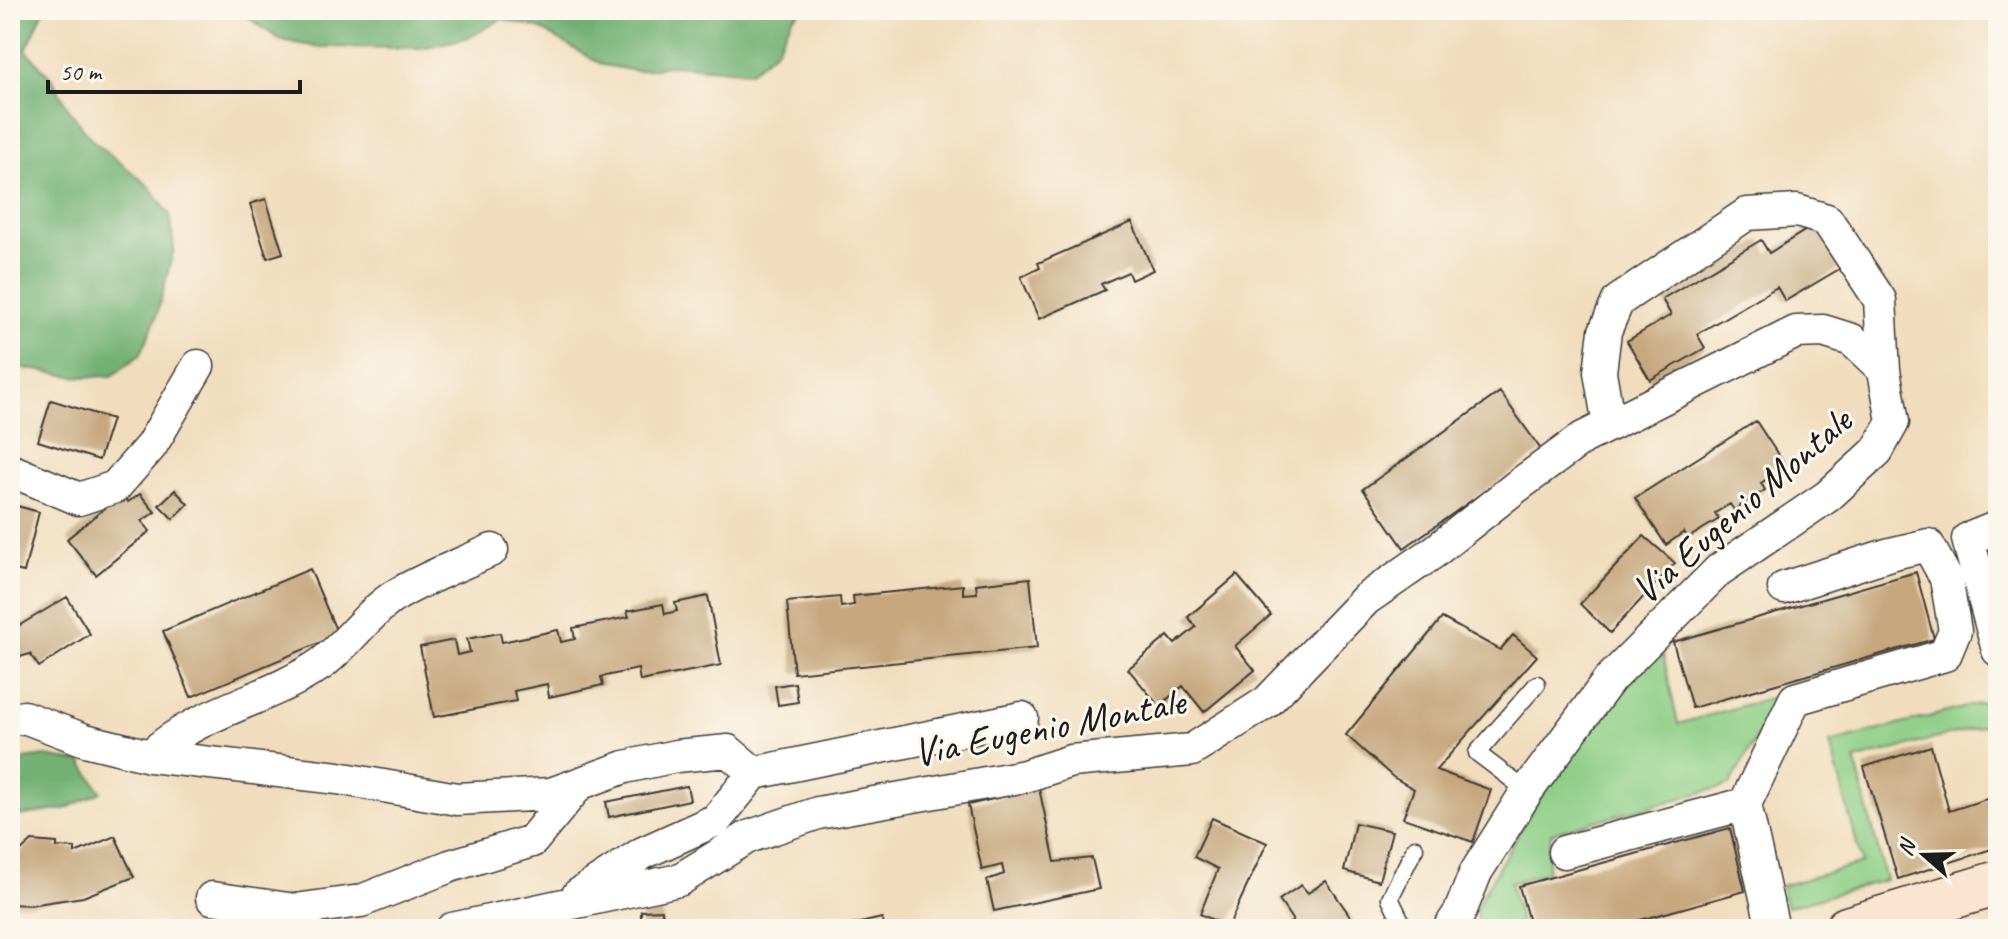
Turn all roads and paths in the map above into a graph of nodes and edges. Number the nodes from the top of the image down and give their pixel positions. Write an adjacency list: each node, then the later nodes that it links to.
1 (198, 366): 4 (street)
2 (1884, 370): 3 (street, Via Eugenio Montale); 3 (street, Via Eugenio Montale); 15 (street, Via Eugenio Montale)
3 (1609, 425): 21 (street, Via Eugenio Montale)
4 (10, 470)
5 (1998, 527): 8 (street)
6 (492, 550): 12 (street)
7 (1784, 588): 16 (street)
8 (1998, 650)
9 (1537, 684): 15 (lane)
10 (1022, 718): 13 (street)
11 (10, 720): 12 (street)
12 (150, 756): 14 (street)
13 (754, 773): 14 (street); 21 (street)
14 (579, 784): 20 (street)
15 (1527, 791): 24 (street, Via Eugenio Montale)
16 (1745, 804): 18 (street); 25 (street)
17 (1415, 848): 23 (lane)
18 (1564, 852)
19 (1998, 883): 26 (main road)
20 (212, 898)
21 (559, 907): 22 (street, Via Eugenio Montale)
22 (452, 929)
23 (1405, 929)
24 (1449, 929)
25 (1773, 929)
26 (1847, 929)

